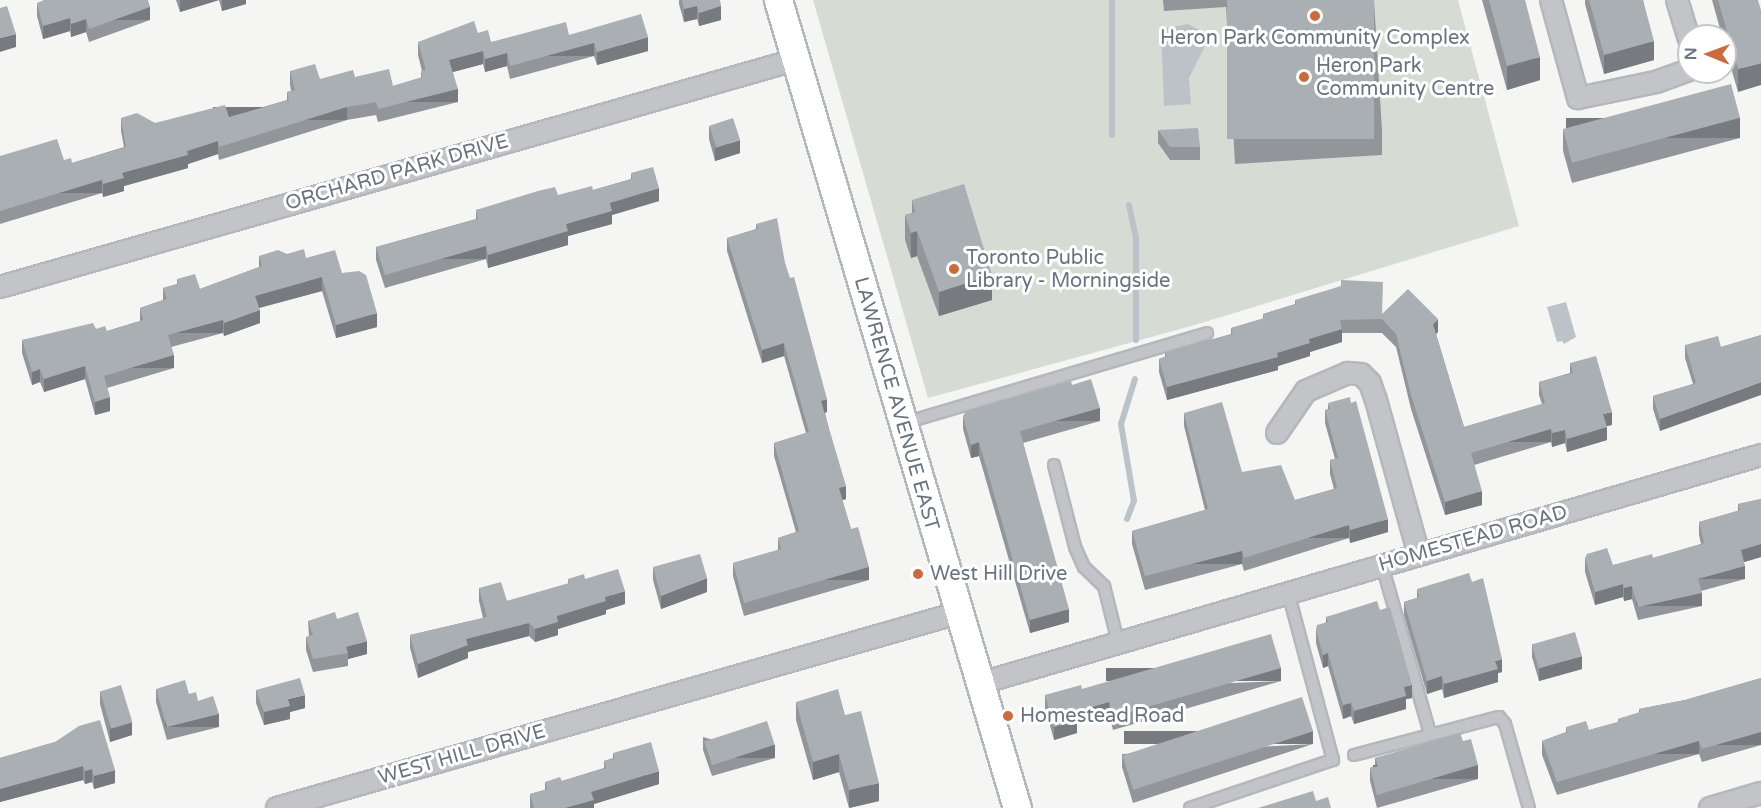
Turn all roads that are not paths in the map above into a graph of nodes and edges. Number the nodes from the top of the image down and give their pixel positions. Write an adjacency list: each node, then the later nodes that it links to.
1 (778, 0): 5 (main road, LAWRENCE AVENUE EAST)
2 (1551, 0): 6 (street)
3 (1677, 0): 4 (street)
4 (1684, 24)
5 (795, 60): 7 (street, ORCHARD PARK DRIVE); 9 (main road, LAWRENCE AVENUE EAST)
6 (1677, 74)
7 (0, 287)
8 (1207, 333): 9 (lane)
9 (901, 423): 16 (main road, LAWRENCE AVENUE EAST)
10 (1277, 434): 13 (street)
11 (1761, 455): 13 (street, HOMESTEAD ROAD)
12 (1053, 465): 17 (lane)
13 (1419, 555): 14 (street, HOMESTEAD ROAD)
14 (1382, 565): 15 (street, HOMESTEAD ROAD); 19 (lane)
15 (1288, 592): 17 (street, HOMESTEAD ROAD); 24 (lane)
16 (958, 612): 18 (main road, LAWRENCE AVENUE EAST); 22 (street, WEST HILL DRIVE)
17 (1118, 642): 18 (street, HOMESTEAD ROAD)
18 (978, 684): 23 (main road, LAWRENCE AVENUE EAST)
19 (1430, 733): 20 (lane); 25 (lane)
20 (1354, 755)
21 (1761, 793): 26 (street)
22 (277, 808)
23 (1017, 808)
24 (1190, 808)
25 (1529, 808)
26 (1710, 808)

